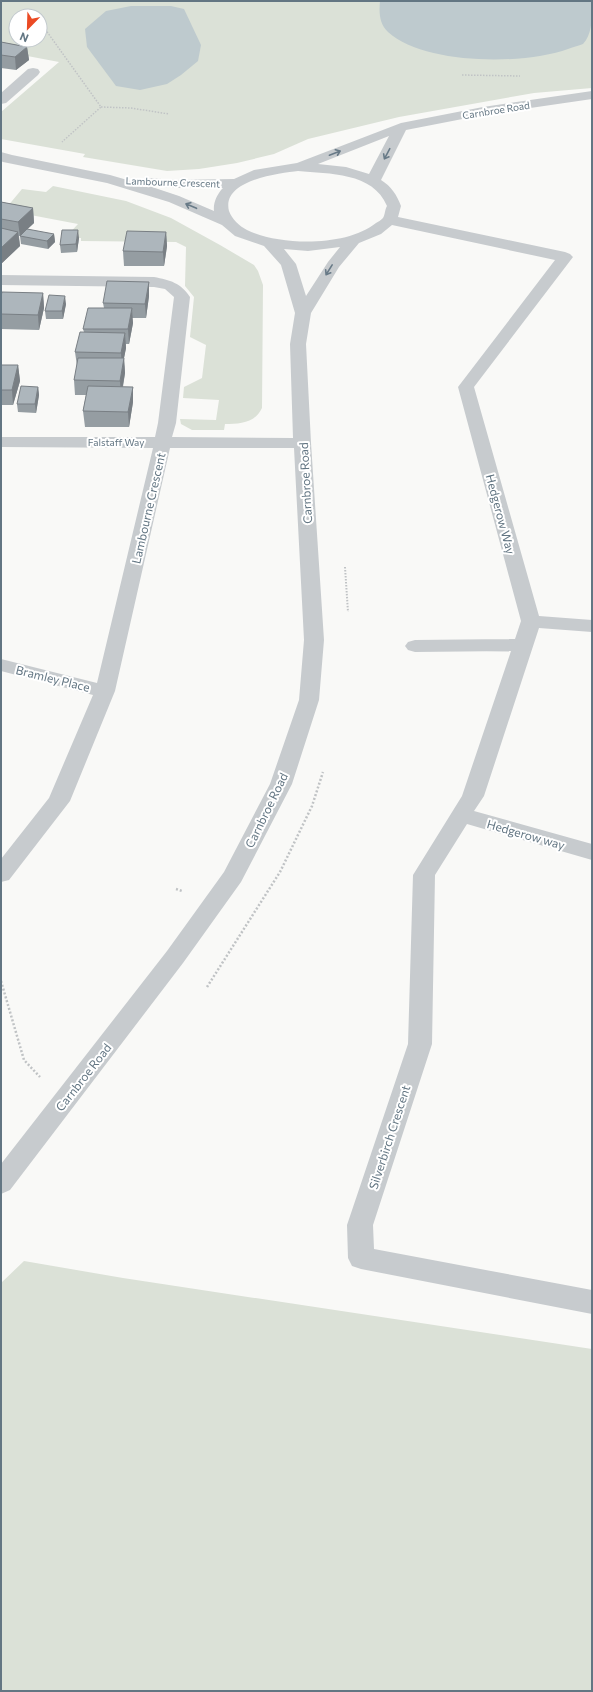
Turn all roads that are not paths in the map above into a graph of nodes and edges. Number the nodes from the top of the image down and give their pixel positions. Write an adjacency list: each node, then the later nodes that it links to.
1 (33, 72): 3 (street)
2 (592, 95): 4 (street, Carnbroe Road)
3 (1, 100)
4 (401, 127): 6 (street, Carnbroe Road, one-way to 4); 8 (street, one-way to 8)
5 (3, 160): 7 (street, Lambourne Crescent)
6 (298, 167): 8 (street, Carnbroe Road); 9 (street, Carnbroe Road)
7 (110, 179): 9 (street, Lambourne Crescent); 11 (street, Lambourne Crescent, one-way to 7)
8 (373, 181): 10 (street, Carnbroe Road)
9 (236, 183): 11 (street, Carnbroe Road)
10 (389, 220): 12 (street, Carnbroe Road); 19 (street, Hedgerow Way)
11 (227, 222): 13 (street, Carnbroe Road)
12 (354, 240): 13 (street, Carnbroe Road); 15 (street, Carnbroe Road, one-way to 15)
13 (268, 242): 15 (street, Carnbroe Road)
14 (1, 280): 17 (street, Lambourne Crescent)
15 (303, 313): 18 (street, Carnbroe Road)
16 (1, 442): 17 (street, Falstaff Way)
17 (163, 442): 18 (street, Falstaff Way); 24 (street, Lambourne Crescent)
18 (302, 443): 28 (street, Carnbroe Road)
19 (531, 621): 20 (street); 21 (street)
20 (592, 626)
21 (523, 645): 22 (street); 25 (street)
22 (415, 646)
23 (1, 665): 24 (street, Bramley Place)
24 (104, 691): 27 (street, Lambourne Crescent)
25 (467, 805): 26 (street, Hedgerow way); 29 (street, Silverbirch Crescent)
26 (592, 852)
27 (1, 874)
28 (1, 1183)
29 (592, 1302)

